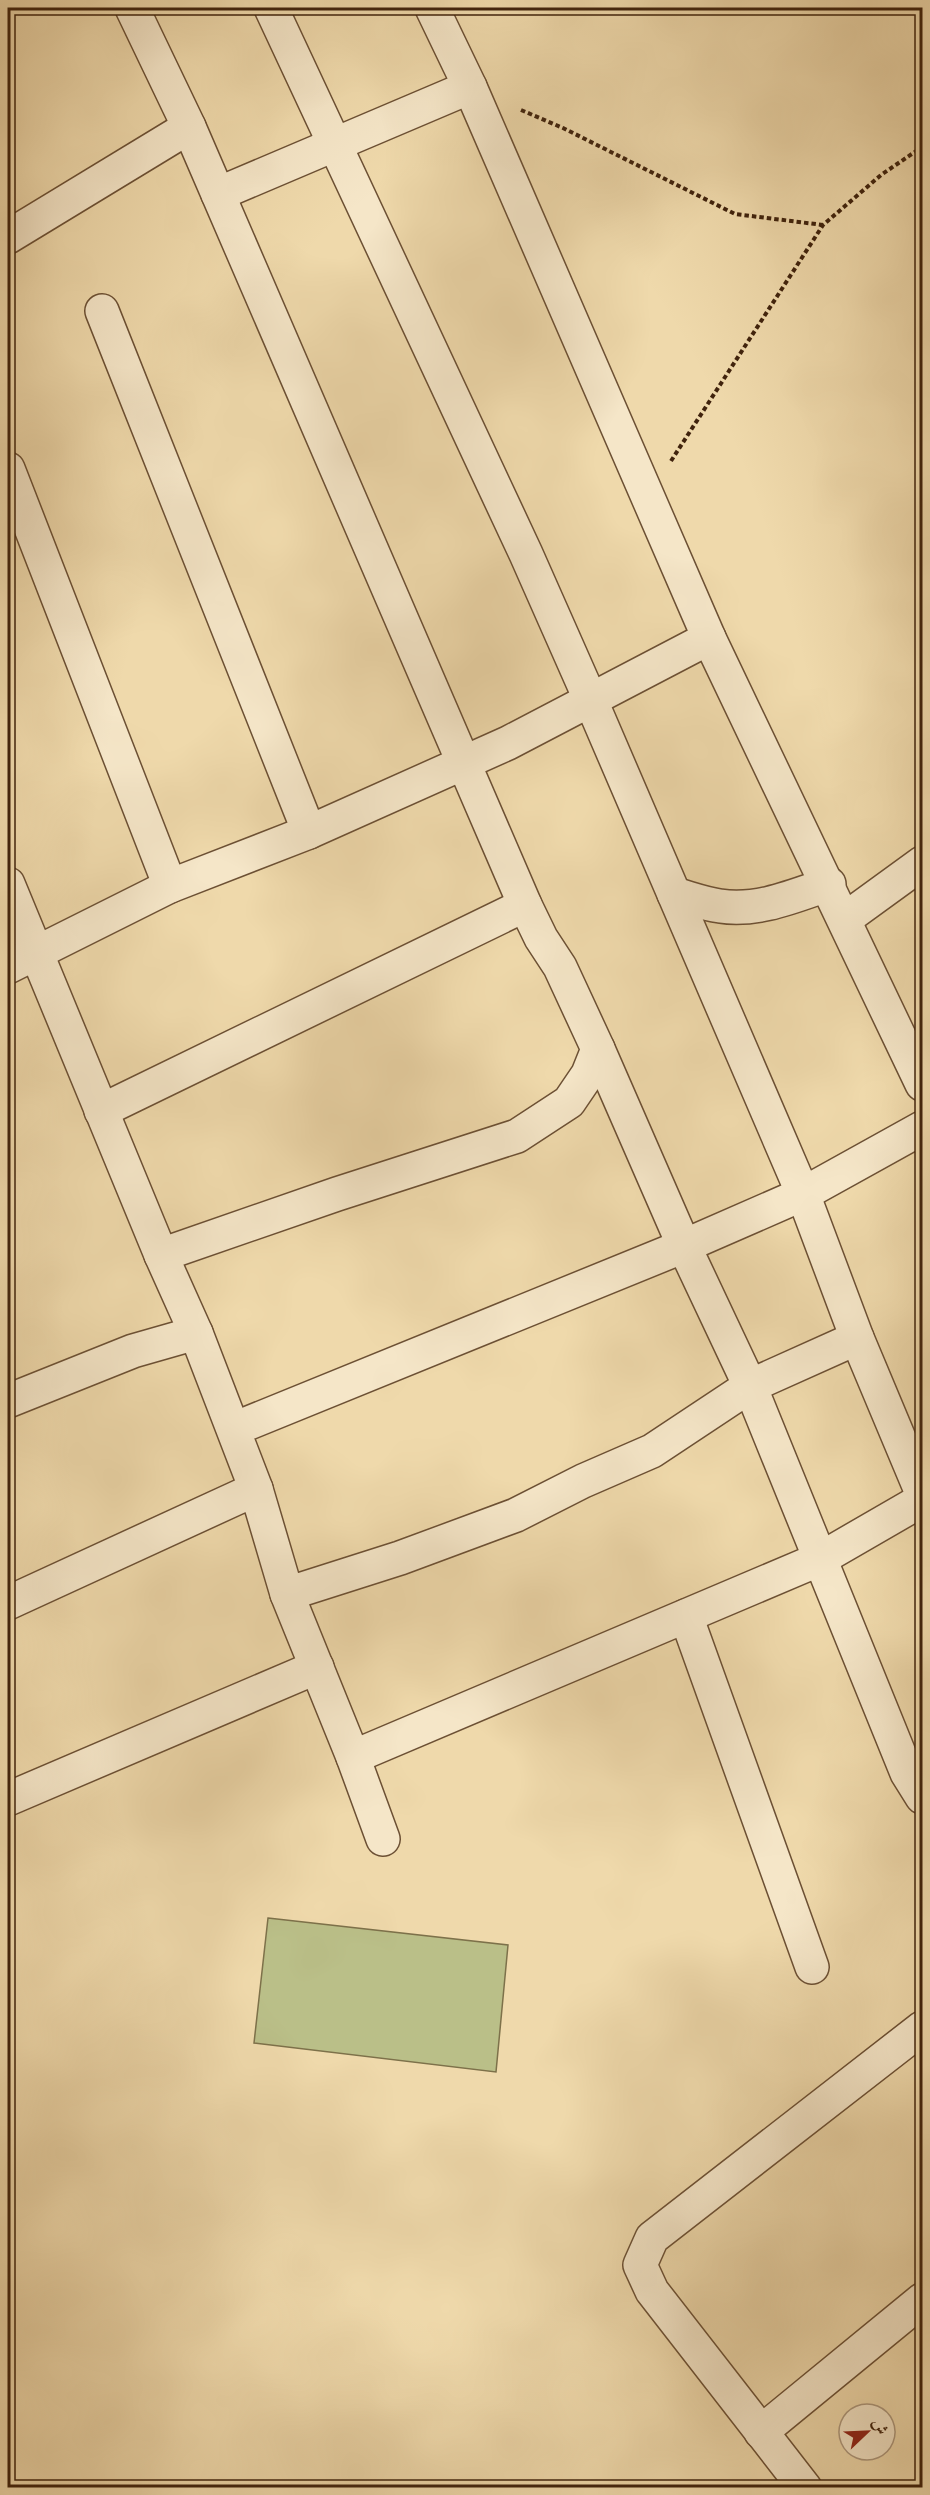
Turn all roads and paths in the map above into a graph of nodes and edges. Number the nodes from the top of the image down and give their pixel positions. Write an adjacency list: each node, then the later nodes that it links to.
1 (132, 8): 5 (street)
2 (271, 8): 6 (street)
3 (432, 8): 4 (street)
4 (470, 87): 6 (street); 9 (path); 13 (street)
5 (189, 127): 8 (street); 10 (street)
6 (335, 145): 8 (street); 15 (street)
7 (922, 147): 9 (path)
8 (218, 194): 16 (street)
9 (823, 225): 13 (path)
10 (8, 237)
11 (102, 311): 17 (street)
12 (8, 470): 21 (street)
13 (647, 498): 14 (street)
14 (710, 638): 15 (street); 20 (street)
15 (591, 701): 16 (street); 22 (street)
16 (462, 764): 17 (street); 23 (street)
17 (309, 832): 21 (street)
18 (922, 863): 24 (street)
19 (8, 884): 25 (street)
20 (828, 884): 22 (street); 24 (street)
21 (170, 885): 25 (street)
22 (674, 894): 30 (street)
23 (525, 905): 26 (street); 28 (street)
24 (845, 919): 27 (street)
25 (22, 960): 28 (street)
26 (598, 1049): 31 (street); 32 (street)
27 (922, 1084)
28 (101, 1111): 32 (street)
29 (922, 1128): 30 (street)
30 (803, 1194): 31 (street); 34 (street)
31 (684, 1246): 35 (street); 37 (street)
32 (161, 1256): 33 (street)
33 (196, 1333): 36 (street); 37 (street)
34 (857, 1338): 35 (street); 39 (street)
35 (750, 1386): 41 (street); 42 (street)
36 (9, 1395)
37 (234, 1429): 38 (street)
38 (256, 1488): 42 (street); 43 (street)
39 (922, 1493)
40 (922, 1500): 41 (street)
41 (820, 1559): 44 (street); 47 (street)
42 (287, 1594): 45 (street)
43 (8, 1603)
44 (686, 1616): 46 (street); 50 (street)
45 (317, 1667): 46 (street); 48 (street)
46 (354, 1757): 49 (street)
47 (922, 1797)
48 (8, 1800)
49 (383, 1839)
50 (812, 1967)
51 (922, 2028): 53 (street)
52 (922, 2300): 53 (street)
53 (761, 2432): 54 (street)
54 (805, 2487)

